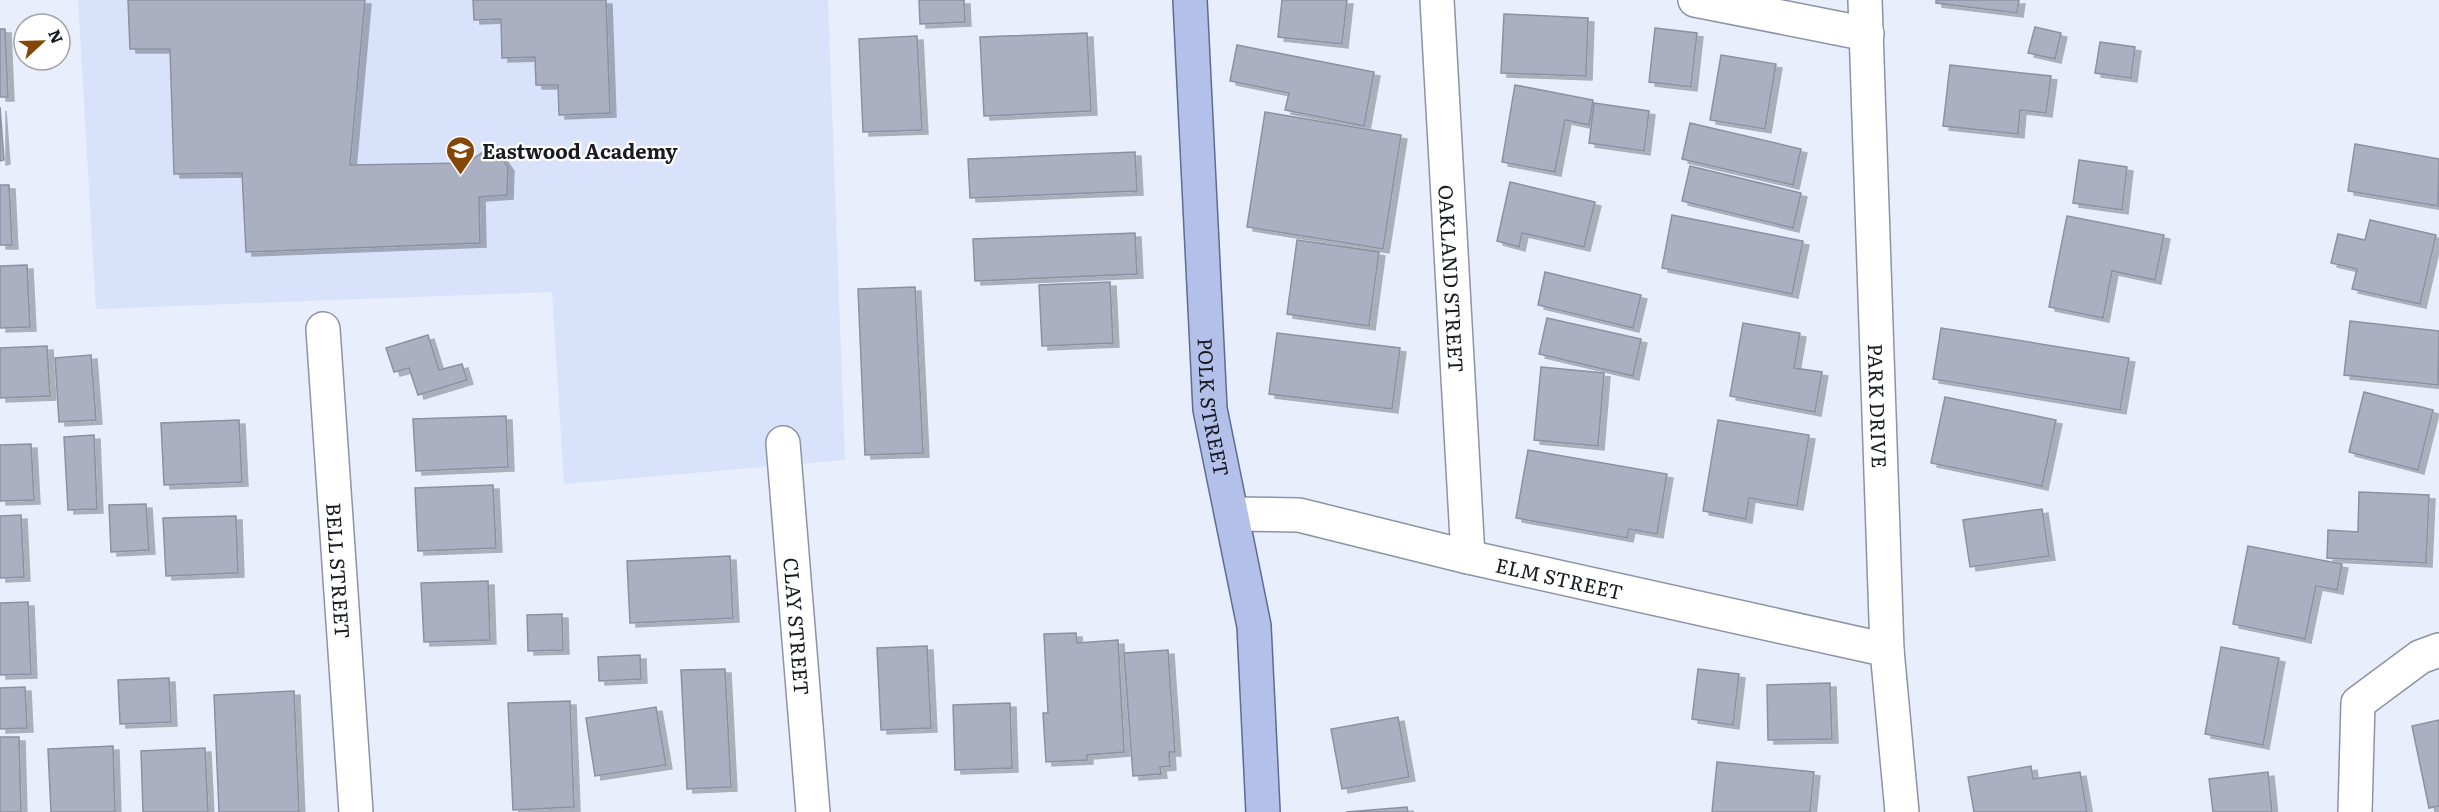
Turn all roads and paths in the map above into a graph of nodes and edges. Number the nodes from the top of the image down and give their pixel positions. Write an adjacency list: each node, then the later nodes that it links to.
1 (1190, 0): 8 (main road, POLK STREET)
2 (1437, 0): 9 (street, OAKLAND STREET)
3 (1695, 0): 5 (street)
4 (1865, 0): 5 (street, PARK DRIVE)
5 (1867, 34): 10 (street, PARK DRIVE)
6 (323, 329): 12 (street, BELL STREET)
7 (783, 443): 13 (street, CLAY STREET)
8 (1233, 514): 9 (street, ELM STREET); 14 (main road, POLK STREET)
9 (1468, 557): 10 (street, ELM STREET)
10 (1887, 650): 15 (street, PARK DRIVE)
11 (2439, 650): 16 (street)
12 (356, 812)
13 (813, 812)
14 (1263, 812)
15 (1902, 812)
16 (2355, 812)

